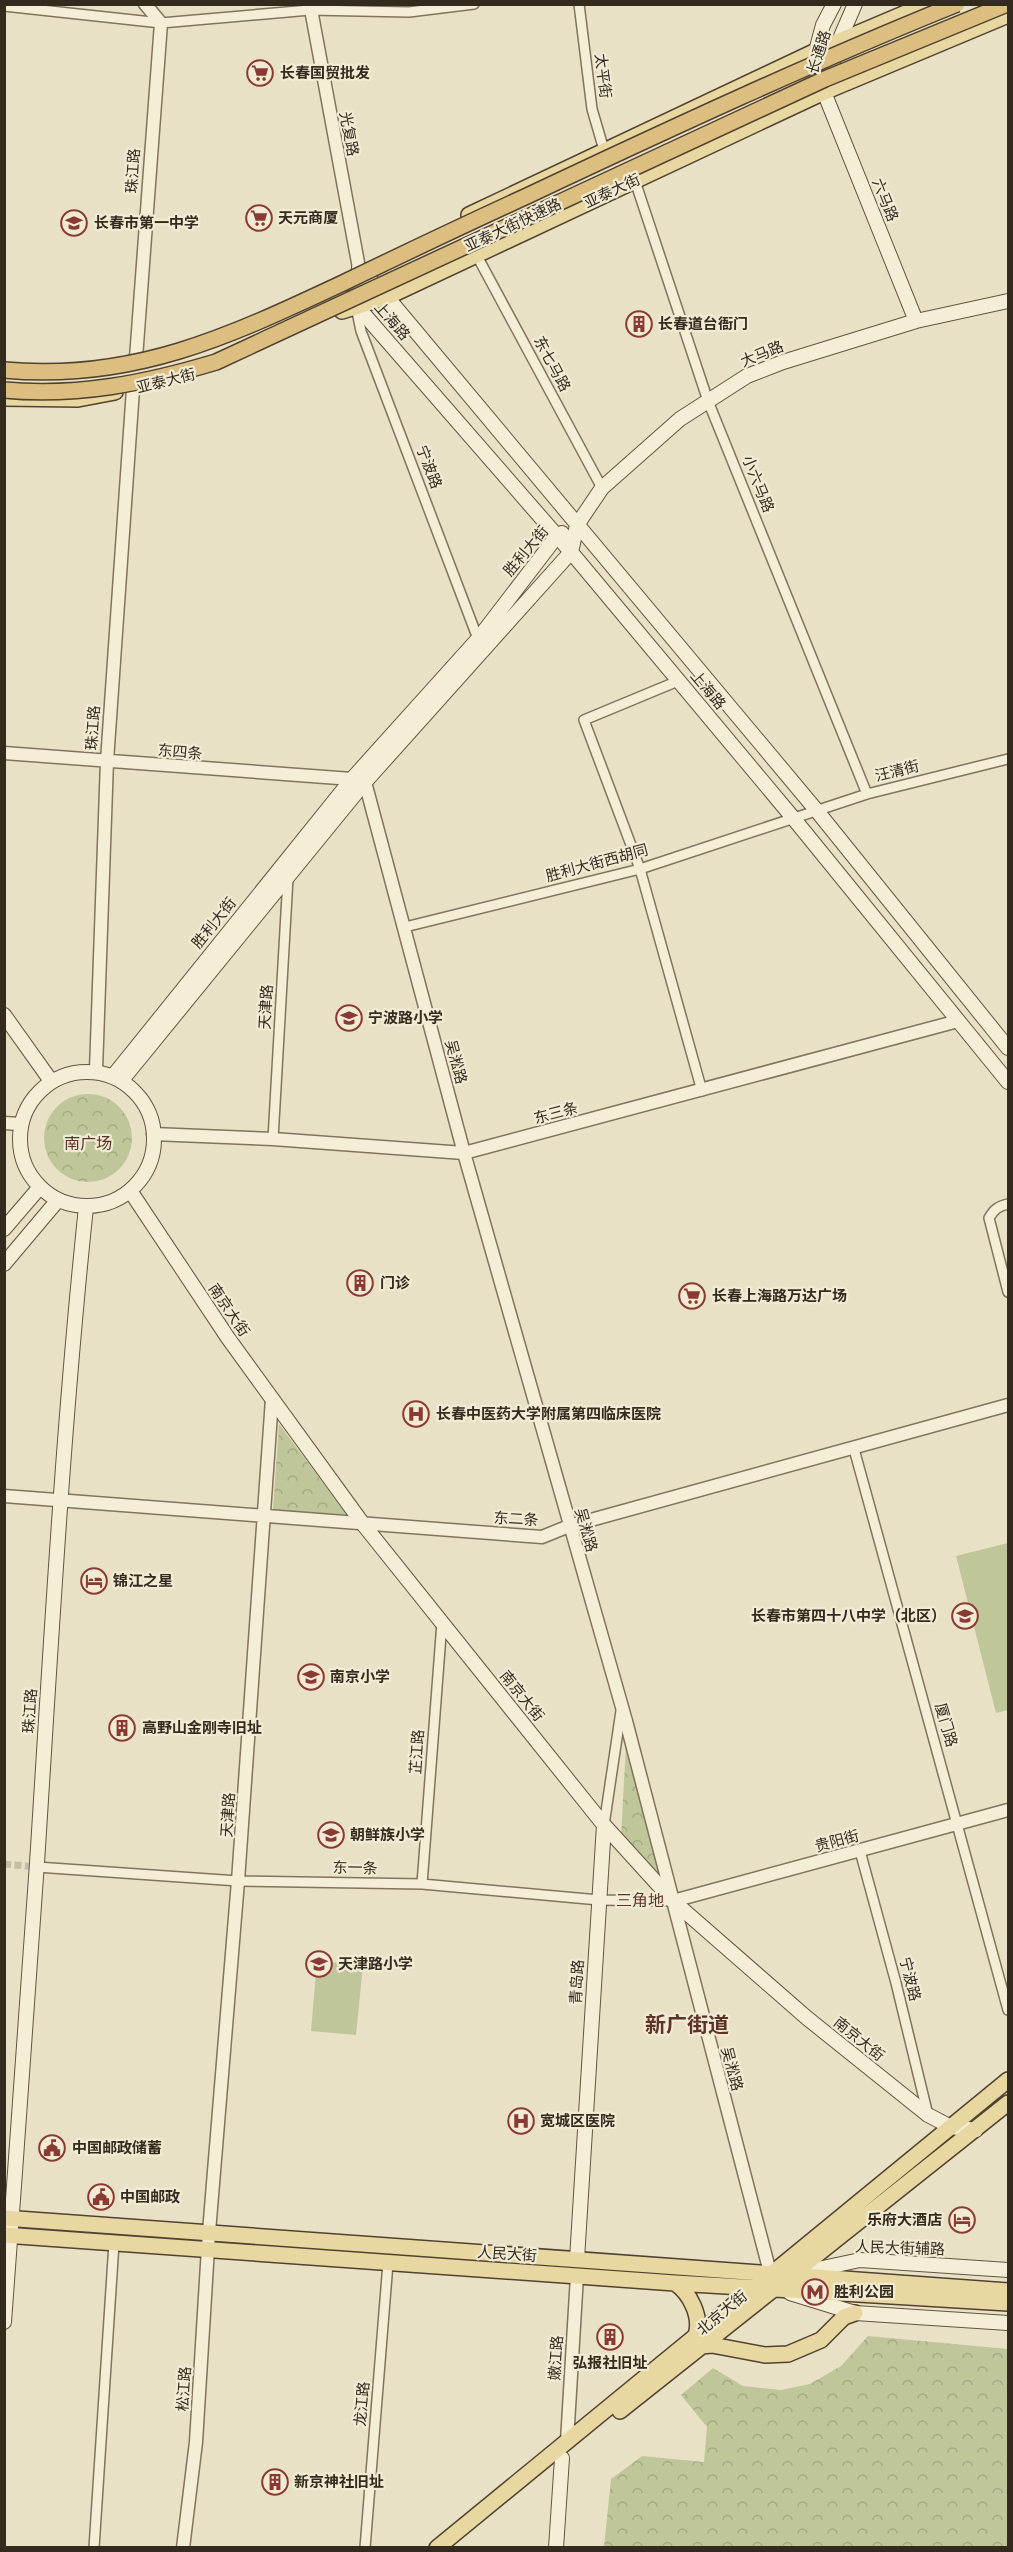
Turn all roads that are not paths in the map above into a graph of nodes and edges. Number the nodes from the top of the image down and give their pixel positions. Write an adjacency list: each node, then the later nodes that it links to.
1 (145, 4): 13 (street)
2 (474, 4): 11 (street)
3 (579, 4): 17 (street, 太平街)
4 (834, 4): 15 (main road, 长通路)
5 (855, 4): 14 (main road, 长通路)
6 (927, 4): 14 (main road, 亚泰大街)
7 (957, 4): 27 (highway, 亚泰大街快速路, bridge)
8 (1007, 4): 29 (highway, 亚泰大街快速路, bridge)
9 (4, 6): 13 (street)
10 (310, 7): 11 (street); 13 (street); 20 (street, 光复路)
11 (408, 8)
12 (1008, 15): 16 (main road, 亚泰大街)
13 (161, 23): 25 (street, 珠江路)
14 (839, 41): 15 (main road, 亚泰大街); 16 (main road, 长通路)
15 (816, 51): 16 (main road, 长通路); 17 (main road, 亚泰大街)
16 (824, 92): 18 (main road, 亚泰大街); 24 (main road, 六马路)
17 (604, 150): 20 (main road, 亚泰大街)
18 (635, 181): 19 (main road, 亚泰大街); 31 (street, 小六马路)
19 (476, 254): 21 (main road, 亚泰大街); 32 (street, 东七马路)
20 (359, 268): 21 (main road, 上海路); 23 (main road, 上海路); 25 (main road, 亚泰大街)
21 (387, 297): 23 (main road, 亚泰大街); 33 (main road, 上海路)
22 (1008, 301): 24 (main road, 大马路)
23 (356, 305): 28 (main road, 亚泰大街); 34 (main road, 上海路); 36 (street, 宁波路)
24 (916, 321): 31 (main road, 大马路)
25 (136, 358): 26 (main road, 亚泰大街)
26 (4, 364)
27 (4, 370)
28 (133, 389): 30 (main road, 亚泰大街); 40 (street, 珠江路)
29 (4, 390)
30 (4, 398)
31 (708, 401): 32 (main road, 大马路); 42 (street, 小六马路)
32 (602, 488): 33 (main road, 大马路)
33 (577, 525): 34 (main road, 胜利大街); 35 (main road, 胜利大街); 43 (main road, 上海路)
34 (557, 536): 35 (main road, 上海路); 36 (main road, 胜利大街)
35 (571, 552): 37 (main road, 上海路); 41 (main road, 胜利大街)
36 (478, 639): 41 (main road, 胜利大街)
37 (678, 681): 44 (main road, 上海路); 45 (street)
38 (4, 753): 40 (street, 东四条)
39 (1008, 759): 42 (street, 汪清街)
40 (107, 761): 41 (street, 东四条); 51 (street, 珠江路)
41 (359, 781): 46 (main road, 胜利大街); 47 (street, 吴淞路); 52 (main road, 胜利大街)
42 (867, 794): 43 (street, 汪清街)
43 (817, 811): 44 (street, 汪清街); 50 (main road, 上海路)
44 (794, 819): 45 (street, 胜利大街西胡同); 49 (main road, 上海路)
45 (640, 869): 47 (street, 胜利大街西胡同); 55 (street)
46 (288, 878): 52 (main road, 胜利大街); 59 (street, 天津路)
47 (405, 927): 60 (street, 吴淞路)
48 (4, 1015): 53 (main road)
49 (958, 1021): 54 (main road, 上海路); 55 (street, 东三条)
50 (1008, 1048)
51 (96, 1070): 52 (main road); 53 (main road)
52 (118, 1078): 58 (main road)
53 (51, 1081): 57 (main road)
54 (1008, 1082)
55 (702, 1090): 60 (street, 东三条)
56 (4, 1123): 57 (street)
57 (20, 1124): 61 (main road)
58 (153, 1134): 59 (street, 东三条); 62 (main road)
59 (273, 1139): 60 (street, 东三条)
60 (464, 1153): 76 (street, 吴淞路)
61 (40, 1187): 63 (main road); 66 (main road)
62 (131, 1192): 65 (main road); 69 (main road, 南京大街)
63 (58, 1200): 65 (main road); 67 (main road)
64 (1008, 1203): 68 (street)
65 (86, 1207): 73 (main road, 珠江路)
66 (4, 1229)
67 (4, 1264)
68 (1008, 1292)
69 (272, 1399): 74 (street, 天津路); 75 (main road, 南京大街)
70 (1008, 1405): 71 (street, 东二条)
71 (854, 1449): 76 (street, 东二条); 80 (street, 厦门路)
72 (4, 1496): 73 (street, 东二条)
73 (59, 1499): 74 (street, 东二条); 83 (main road, 珠江路)
74 (264, 1517): 75 (street, 东二条); 84 (street, 天津路)
75 (363, 1524): 76 (street, 东二条); 77 (main road, 南京大街)
76 (569, 1526): 78 (street, 吴淞路)
77 (442, 1623): 81 (main road, 南京大街); 85 (street, 芷江路)
78 (622, 1708): 81 (street, 青岛路); 87 (street, 吴淞路)
79 (1008, 1810): 80 (street, 贵阳街)
80 (959, 1824): 82 (street, 贵阳街); 88 (street, 厦门路)
81 (604, 1825): 86 (main road, 青岛路); 87 (main road, 南京大街)
82 (860, 1851): 87 (street, 贵阳街); 91 (street, 宁波路)
83 (37, 1867): 84 (street, 东一条); 94 (main road, 珠江路)
84 (238, 1881): 85 (street, 东一条); 95 (street, 天津路)
85 (422, 1884): 86 (street, 东一条)
86 (599, 1900): 87 (street, 东一条); 99 (main road, 青岛路)
87 (673, 1901): 91 (main road, 南京大街); 104 (street, 吴淞路)
88 (1008, 2010)
89 (1008, 2079): 92 (main road, 北京大街)
90 (1008, 2103): 93 (main road)
91 (928, 2115): 92 (main road, 南京大街)
92 (951, 2127): 93 (main road, 南京大街); 104 (main road, 北京大街)
93 (976, 2130): 102 (main road)
94 (8, 2218): 95 (main road, 人民大街); 96 (main road, 珠江路)
95 (209, 2232): 98 (street, 松江路); 99 (main road, 人民大街)
96 (7, 2236): 97 (main road, 人民大街); 110 (main road, 珠江路)
97 (114, 2243): 98 (main road, 人民大街); 115 (street)
98 (208, 2250): 100 (main road, 人民大街); 116 (street, 松江路)
99 (577, 2259): 104 (main road, 人民大街)
100 (388, 2263): 103 (main road, 人民大街); 117 (street, 龙江路)
101 (1008, 2270): 102 (main road, 人民大街辅路)
102 (792, 2275): 104 (main road, 人民大街); 107 (main road, 人民大街)
103 (577, 2276): 105 (main road, 人民大街); 113 (street, 嫩江路)
104 (772, 2281): 106 (main road, 北京大街); 108 (main road, 人民大街); 109 (main road); 112 (main road, 北京大街)
105 (675, 2283): 106 (main road, 人民大街); 112 (main road)
106 (753, 2288): 112 (main road, 北京大街)
107 (1008, 2291)
108 (1008, 2303)
109 (855, 2313): 111 (main road); 112 (main road)
110 (4, 2322)
111 (1008, 2324)
112 (698, 2340): 113 (main road, 北京大街); 114 (main road, 北京大街)
113 (567, 2441): 118 (main road, 北京大街)
114 (562, 2458): 119 (main road, 北京大街); 120 (main road)
115 (94, 2547)
116 (183, 2547)
117 (365, 2547)
118 (437, 2547)
119 (452, 2547)
120 (556, 2547)

